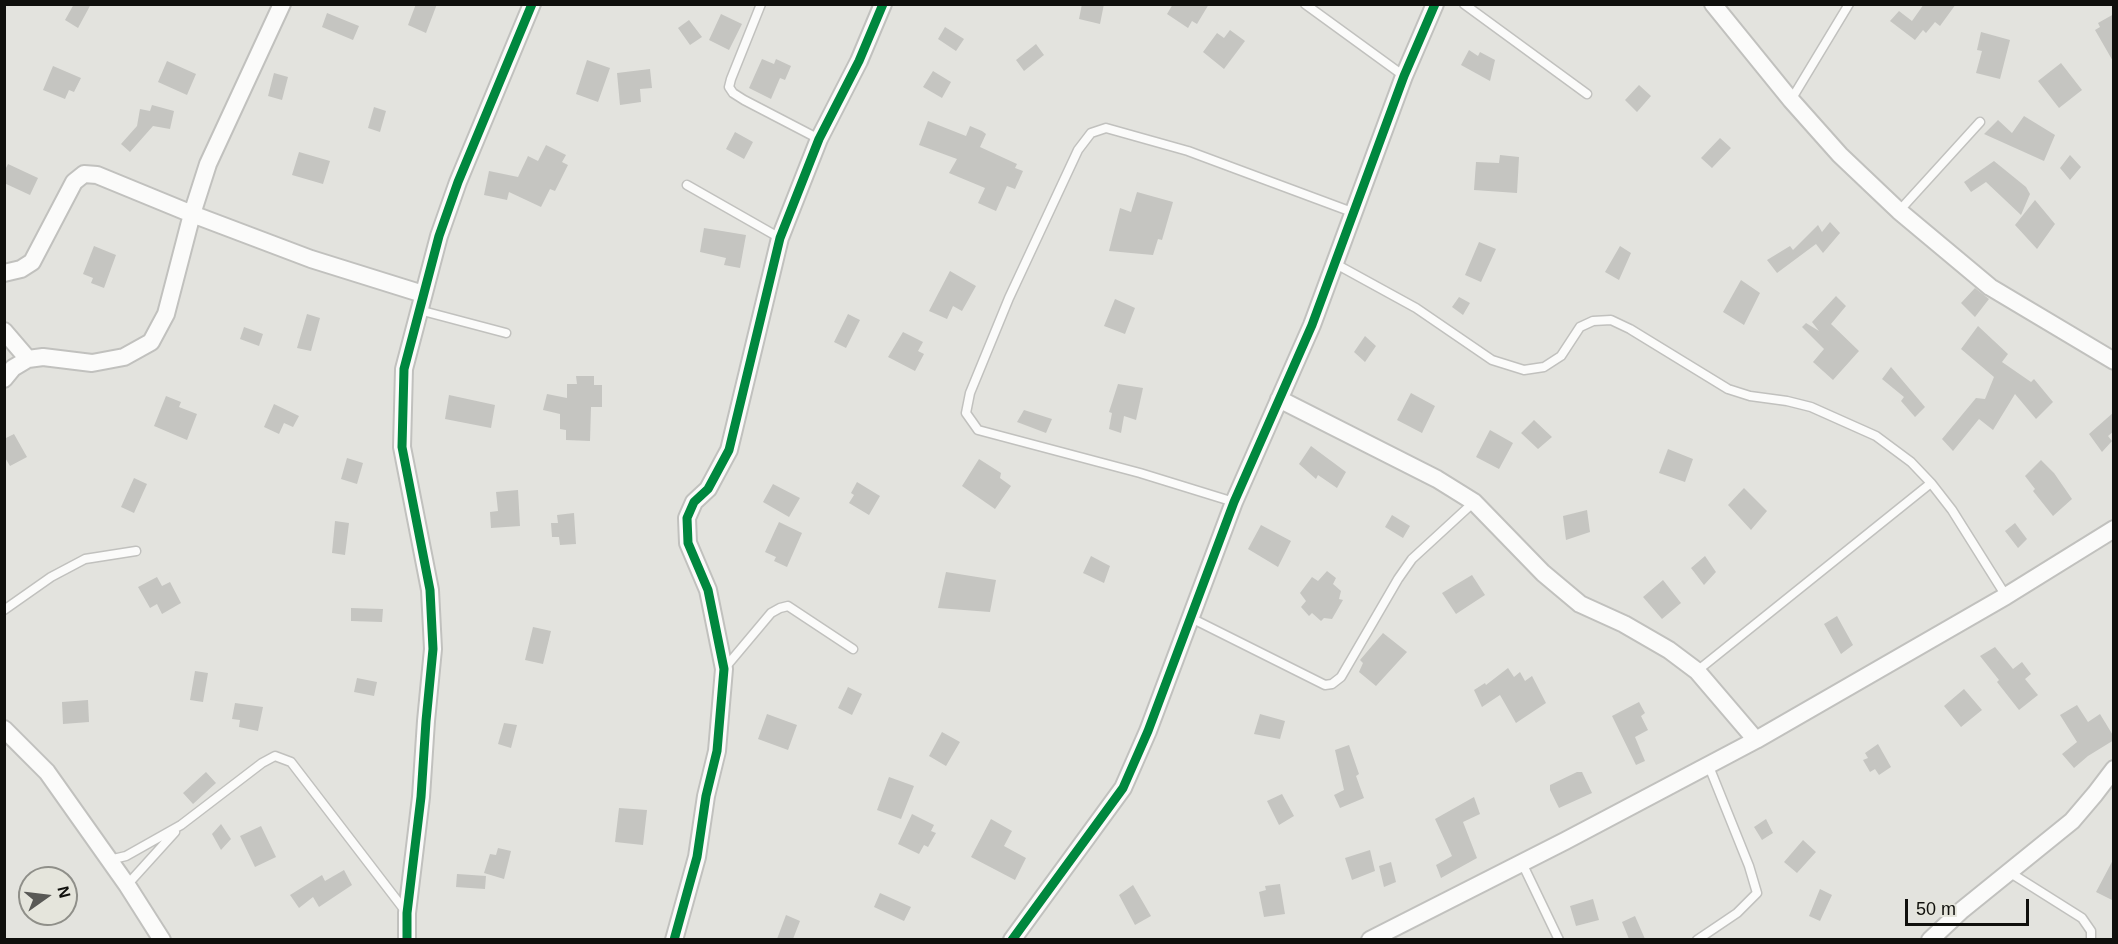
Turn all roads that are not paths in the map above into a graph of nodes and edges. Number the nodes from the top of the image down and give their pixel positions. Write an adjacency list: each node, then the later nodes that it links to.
1 (282, 4): 18 (street)
2 (532, 4): 22 (street)
3 (761, 4): 14 (lane)
4 (883, 4): 14 (street)
5 (1305, 4): 10 (lane)
6 (1435, 4): 10 (street)
7 (1464, 4): 11 (lane)
8 (1713, 4): 12 (street)
9 (1849, 4): 12 (lane)
10 (1404, 76): 17 (street)
11 (1587, 94)
12 (1791, 100): 16 (street)
13 (1980, 122): 16 (lane)
14 (819, 139): 19 (street)
15 (687, 185): 19 (lane)
16 (1899, 211): 26 (street)
17 (1352, 212): 20 (street); 30 (lane)
18 (192, 214): 21 (street); 22 (street); 25 (street)
19 (780, 238): 38 (street)
20 (1334, 263): 28 (street); 29 (lane)
21 (4, 273)
22 (421, 302): 24 (lane); 49 (street)
23 (4, 331): 25 (street)
24 (506, 333)
25 (28, 358): 27 (street)
26 (2114, 361)
27 (7, 370)
28 (1279, 399): 30 (street); 31 (street)
29 (1931, 483): 34 (lane); 39 (lane)
30 (1234, 502): 36 (street)
31 (1474, 502): 36 (lane); 39 (street)
32 (2114, 529): 34 (street)
33 (136, 551): 35 (lane)
34 (2006, 596): 41 (street)
35 (4, 610)
36 (1191, 618): 53 (street)
37 (853, 649): 38 (lane)
38 (724, 669): 52 (street)
39 (1697, 671): 41 (street)
40 (4, 729): 45 (street)
41 (1756, 740): 42 (street)
42 (1708, 764): 46 (street); 56 (lane)
43 (2114, 769): 47 (street)
44 (181, 825): 45 (lane); 48 (lane); 49 (lane)
45 (108, 860): 48 (street)
46 (1522, 863): 54 (street); 55 (lane)
47 (2009, 873): 57 (street); 58 (lane)
48 (127, 885): 50 (street)
49 (407, 913): 51 (street)
50 (162, 939)
51 (407, 939)
52 (674, 939)
53 (1012, 939)
54 (1371, 939)
55 (1559, 939)
56 (1697, 939)
57 (1930, 939)
58 (2091, 939)

